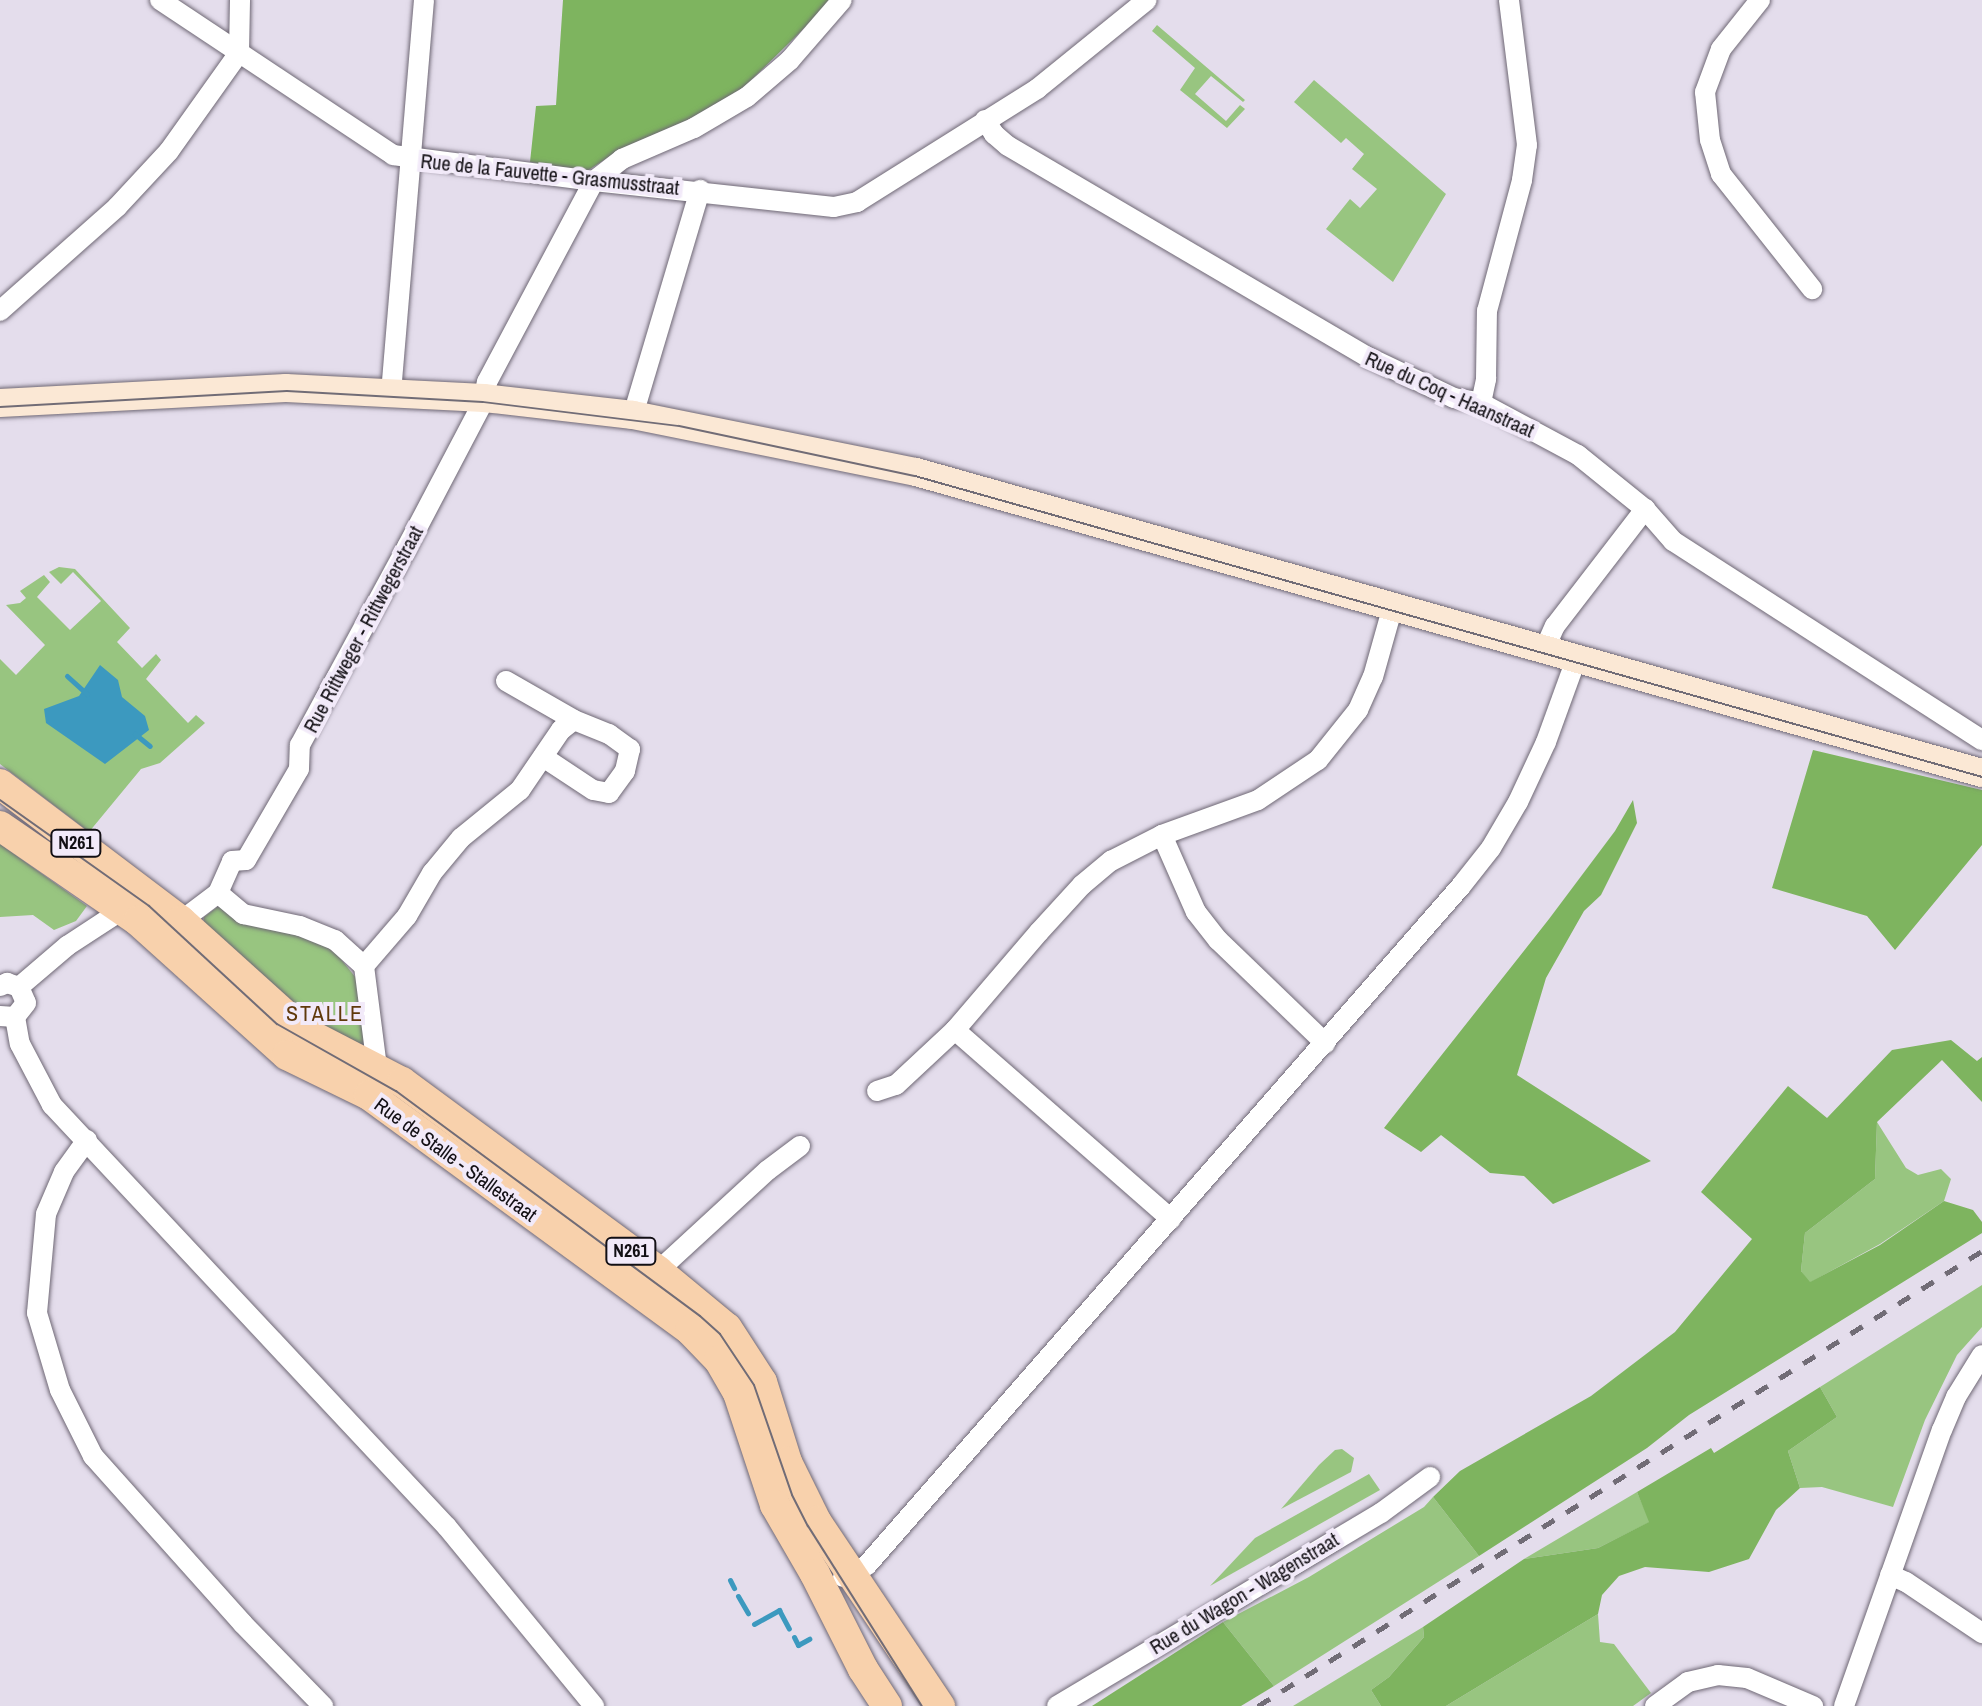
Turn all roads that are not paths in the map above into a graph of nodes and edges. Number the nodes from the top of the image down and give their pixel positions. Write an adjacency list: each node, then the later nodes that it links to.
1 (160, 0): 8 (street, Rue de la Fauvette - Grasmusstraat)
2 (240, 0): 8 (street)
3 (424, 0): 10 (street)
4 (842, 0): 11 (street)
5 (1147, 0): 9 (street, Rue de la Fauvette - Grasmusstraat)
6 (1509, 0): 18 (street)
7 (1760, 0): 13 (street)
8 (239, 53): 10 (street, Rue de la Fauvette - Grasmusstraat); 14 (street)
9 (985, 120): 12 (street, Rue de la Fauvette - Grasmusstraat); 18 (street, Rue du Coq - Haanstraat)
10 (411, 159): 11 (street, Rue de la Fauvette - Grasmusstraat); 15 (street)
11 (594, 181): 12 (street, Rue de la Fauvette - Grasmusstraat); 16 (street, Rue Rittweger - Rittwegerstraat)
12 (700, 190): 19 (street)
13 (1812, 289)
14 (0, 311)
15 (391, 393): 16 (main road); 17 (main road)
16 (484, 398): 19 (main road); 32 (street, Rue Rittweger - Rittwegerstraat)
17 (0, 403)
18 (1481, 403): 20 (street, Rue du Coq - Haanstraat)
19 (633, 415): 21 (main road)
20 (1645, 509): 22 (street); 26 (street, Rue du Coq - Haanstraat)
21 (1393, 606): 22 (main road); 31 (street)
22 (1545, 648): 23 (main road)
23 (1577, 657): 28 (main road); 39 (street)
24 (506, 681): 25 (street)
25 (574, 720): 27 (street); 27 (street)
26 (1982, 740)
27 (543, 757): 35 (street)
28 (1982, 773)
29 (0, 784): 34 (main road, Rue de Stalle - Stallestraat / N261)
30 (0, 826): 33 (main road, Rue de Stalle - Stallestraat / N261)
31 (1162, 835): 38 (street); 39 (street)
32 (218, 893): 34 (street, Rue Rittweger - Rittwegerstraat); 35 (street)
33 (122, 910): 36 (street); 48 (main road, Rue de Stalle - Stallestraat / N261)
34 (181, 921): 40 (main road, Rue de Stalle - Stallestraat / N261)
35 (364, 966): 40 (street, Rue de Stalle - Stallestraat)
36 (10, 986): 37 (street)
37 (7, 1016): 42 (street)
38 (955, 1030): 41 (street); 44 (street)
39 (1325, 1043): 44 (street)
40 (377, 1067): 45 (main road, Rue de Stalle - Stallestraat / N261)
41 (877, 1091)
42 (87, 1140): 52 (street); 53 (street)
43 (800, 1146): 45 (street)
44 (1171, 1219): 49 (street)
45 (658, 1271): 49 (main road, Rue de Stalle - Stallestraat / N261)
46 (1982, 1355): 50 (street)
47 (1430, 1477): 56 (street, Rue du Wagon - Wagenstraat)
48 (815, 1574): 49 (street); 54 (main road, Rue de Stalle - Stallestraat / N261)
49 (854, 1574): 55 (main road, Rue de Stalle - Stallestraat / N261)
50 (1890, 1575): 51 (street); 59 (street)
51 (1982, 1633)
52 (313, 1701)
53 (594, 1706)
54 (887, 1706)
55 (940, 1706)
56 (1057, 1706)
57 (1655, 1706): 58 (street)
58 (1813, 1706)
59 (1844, 1706)

